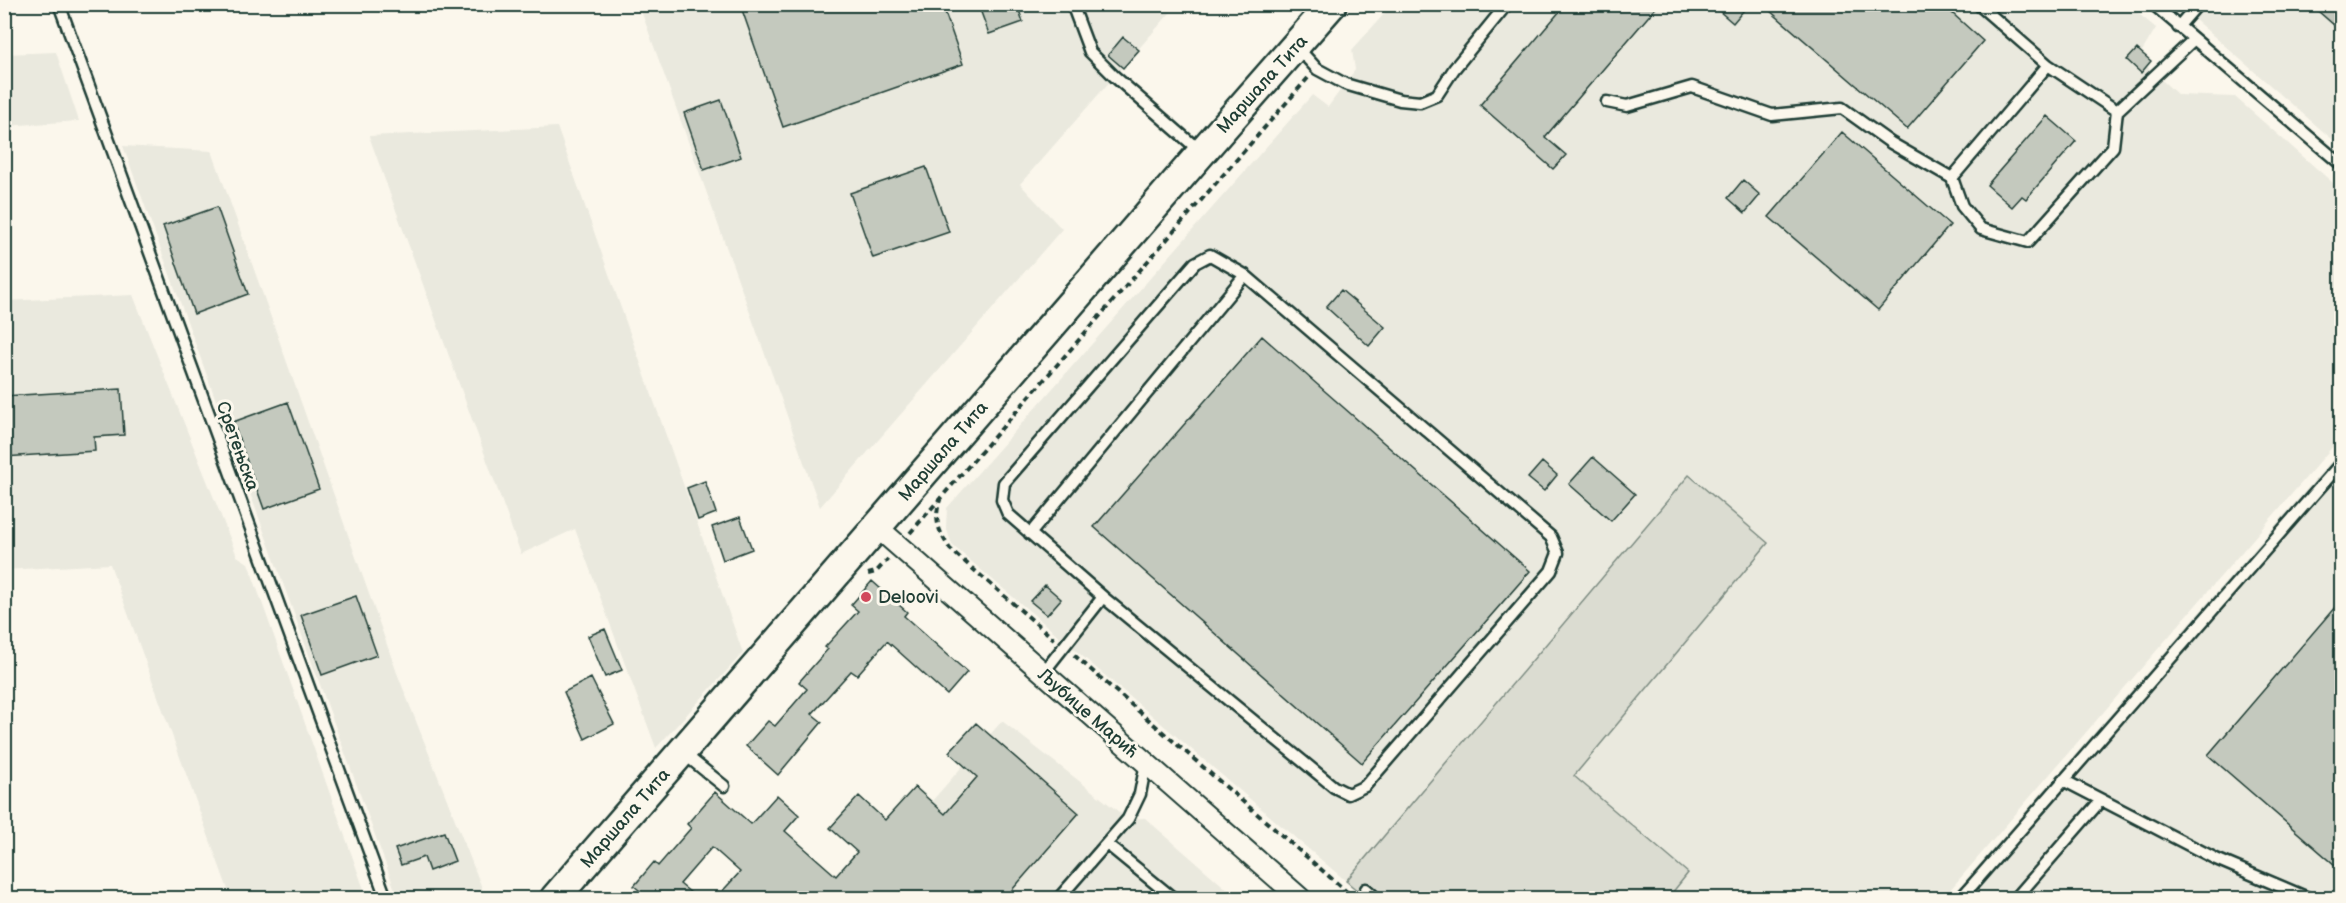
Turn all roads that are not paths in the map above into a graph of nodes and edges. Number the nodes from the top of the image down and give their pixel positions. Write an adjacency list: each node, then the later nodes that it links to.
1 (59, 4): 30 (lane, Сретењска)
2 (1072, 4): 14 (lane)
3 (1332, 4): 10 (main road, Маршала Тита)
4 (1507, 4): 10 (lane)
5 (1978, 4): 11 (lane)
6 (2152, 4): 8 (lane)
7 (2198, 4): 8 (lane)
8 (2178, 27): 9 (lane)
9 (2193, 40): 13 (lane); 15 (lane)
10 (1296, 45): 14 (main road, Маршала Тита)
11 (2048, 65): 13 (lane); 16 (lane)
12 (1607, 102): 16 (lane)
13 (2117, 111): 16 (lane)
14 (1202, 152): 19 (main road, Маршала Тита)
15 (2342, 165)
16 (1952, 178)
17 (1245, 275): 20 (lane); 20 (lane); 21 (lane)
18 (2342, 462): 25 (lane)
19 (877, 526): 22 (street, Љубице Марић); 23 (main road, Маршала Тита)
20 (1030, 534): 21 (lane)
21 (1103, 597): 22 (lane)
22 (1043, 673): 24 (street, Љубице Марић)
23 (682, 752): 26 (lane); 31 (main road, Маршала Тита)
24 (1146, 764): 28 (lane); 34 (street, Љубице Марић)
25 (2064, 780): 27 (lane); 36 (lane)
26 (724, 786)
27 (2101, 800): 37 (lane); 38 (lane)
28 (1107, 844): 32 (lane); 33 (lane)
29 (1366, 889): 35 (lane)
30 (386, 898)
31 (555, 898)
32 (1059, 898)
33 (1173, 898)
34 (1300, 898)
35 (1376, 898)
36 (1961, 898)
37 (2016, 898)
38 (2308, 898)

